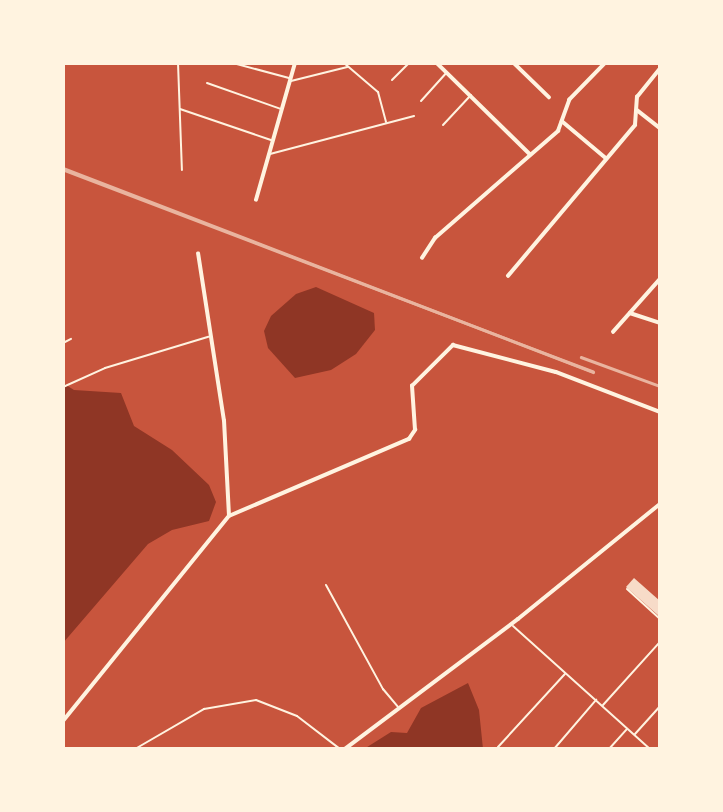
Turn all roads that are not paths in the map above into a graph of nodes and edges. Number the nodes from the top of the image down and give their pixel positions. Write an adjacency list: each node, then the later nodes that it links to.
1 (178, 63): 18 (lane)
2 (233, 63): 12 (lane)
3 (295, 63): 12 (street)
4 (344, 63): 9 (lane)
5 (409, 63): 13 (lane)
6 (437, 63): 11 (street)
7 (514, 63): 16 (street)
8 (605, 63): 22 (street)
9 (348, 66): 12 (lane); 23 (lane)
10 (660, 69): 20 (street)
11 (447, 72): 15 (street); 17 (lane)
12 (290, 80): 19 (street)
13 (392, 80)
14 (206, 83): 19 (lane)
15 (472, 95): 24 (lane); 28 (street)
16 (549, 97)
17 (421, 101)
18 (179, 108): 26 (lane); 30 (lane)
19 (282, 109): 26 (street)
20 (636, 109): 25 (street); 29 (street)
21 (414, 116): 23 (lane)
22 (562, 121): 28 (street); 29 (street)
23 (386, 122): 27 (lane)
24 (443, 125)
25 (660, 128)
26 (273, 140): 27 (street)
27 (269, 154): 31 (street)
28 (530, 154): 33 (street)
29 (607, 158): 34 (street)
30 (182, 170)
31 (256, 200)
32 (198, 254): 39 (street)
33 (422, 258)
34 (508, 276)
35 (660, 279): 36 (street)
36 (630, 313): 37 (street); 38 (street)
37 (660, 323)
38 (613, 332)
39 (208, 337): 42 (lane); 45 (street)
40 (71, 340): 41 (lane)
41 (63, 343)
42 (63, 387)
43 (660, 412): 45 (street)
44 (660, 503): 49 (street)
45 (229, 516): 56 (street)
46 (326, 585): 55 (lane)
47 (627, 589): 48 (lane)
48 (660, 619)
49 (511, 624): 51 (lane); 55 (street)
50 (660, 642): 53 (lane)
51 (566, 673): 52 (lane); 59 (lane)
52 (596, 701): 53 (lane); 62 (lane)
53 (602, 706): 57 (lane)
54 (660, 706): 58 (lane)
55 (399, 708): 61 (street)
56 (63, 721)
57 (627, 728): 58 (lane); 63 (lane)
58 (634, 735): 64 (lane)
59 (498, 747)
60 (135, 749): 61 (lane)
61 (343, 749)
62 (554, 749)
63 (609, 749)
64 (650, 749)

